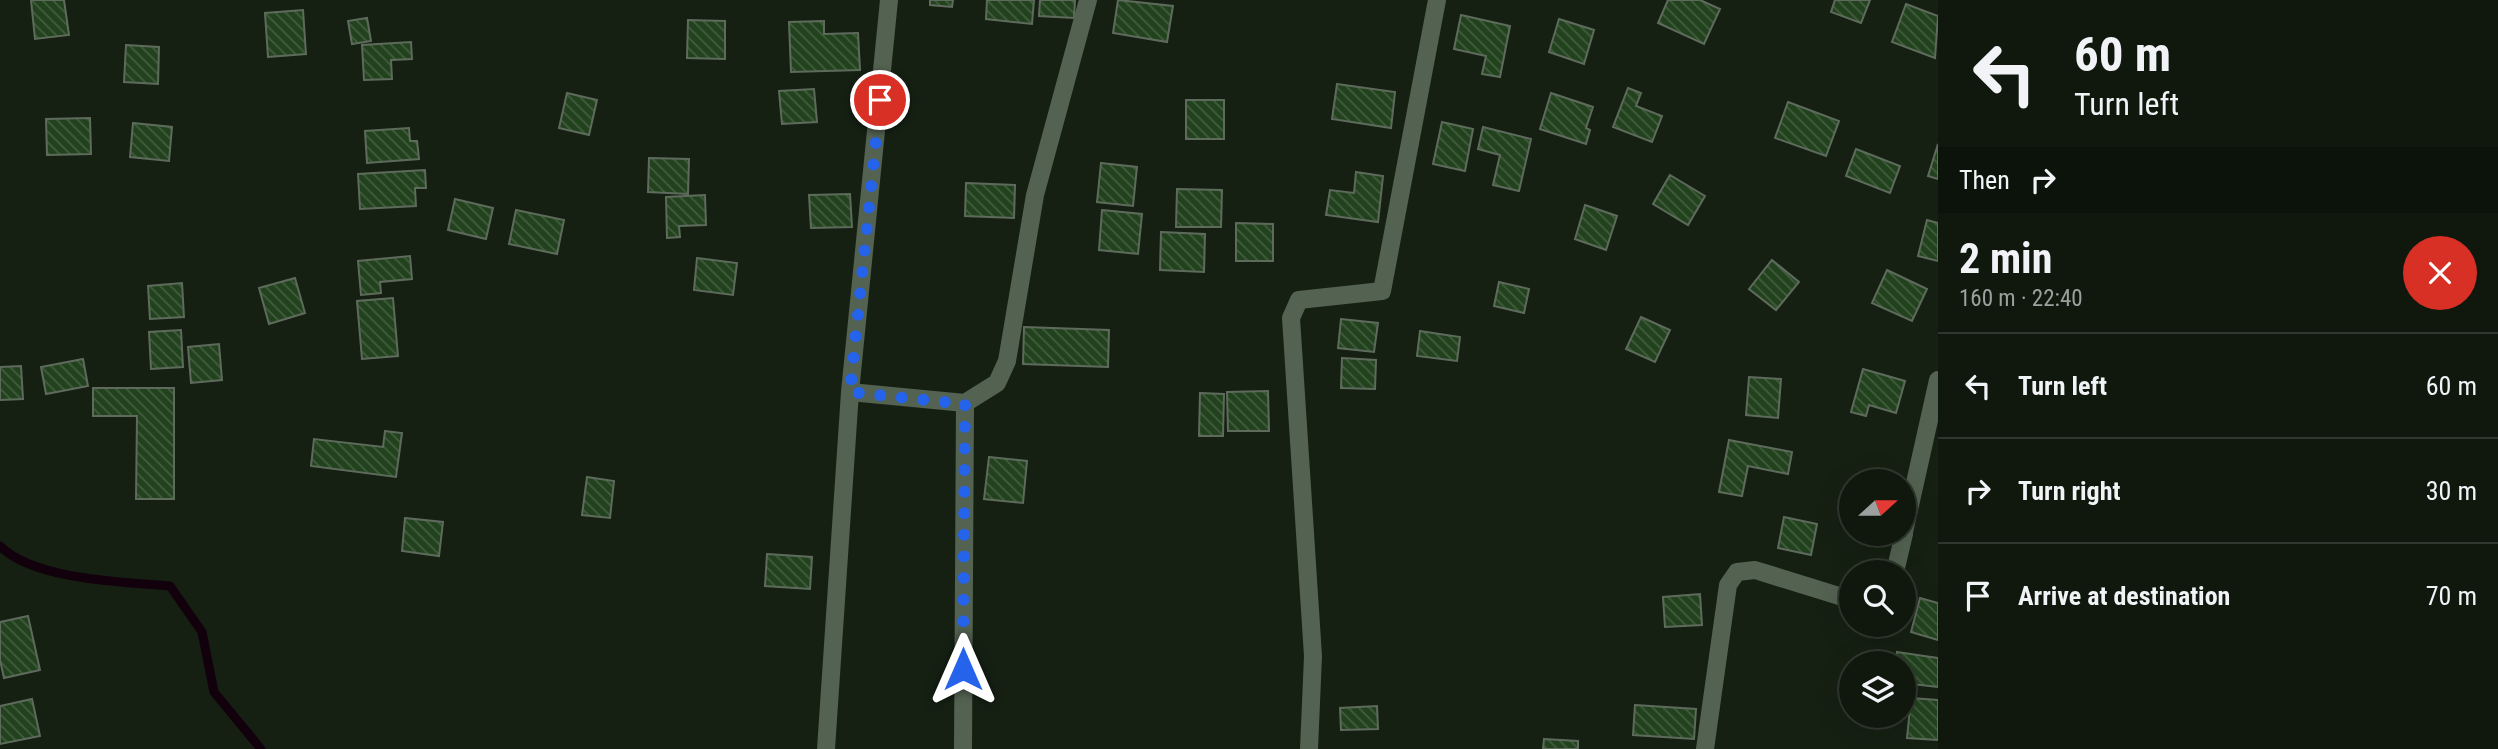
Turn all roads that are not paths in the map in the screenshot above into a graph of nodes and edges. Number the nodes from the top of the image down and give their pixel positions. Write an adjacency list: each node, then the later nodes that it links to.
1 (889, 0): 5 (street)
2 (1088, 0): 6 (street)
3 (1437, 0): 11 (street)
4 (1938, 380): 7 (street)
5 (850, 392): 6 (street); 9 (street)
6 (965, 404): 10 (street)
7 (1916, 479)
8 (1839, 596): 12 (street)
9 (826, 749)
10 (963, 749)
11 (1309, 749)
12 (1705, 749)

